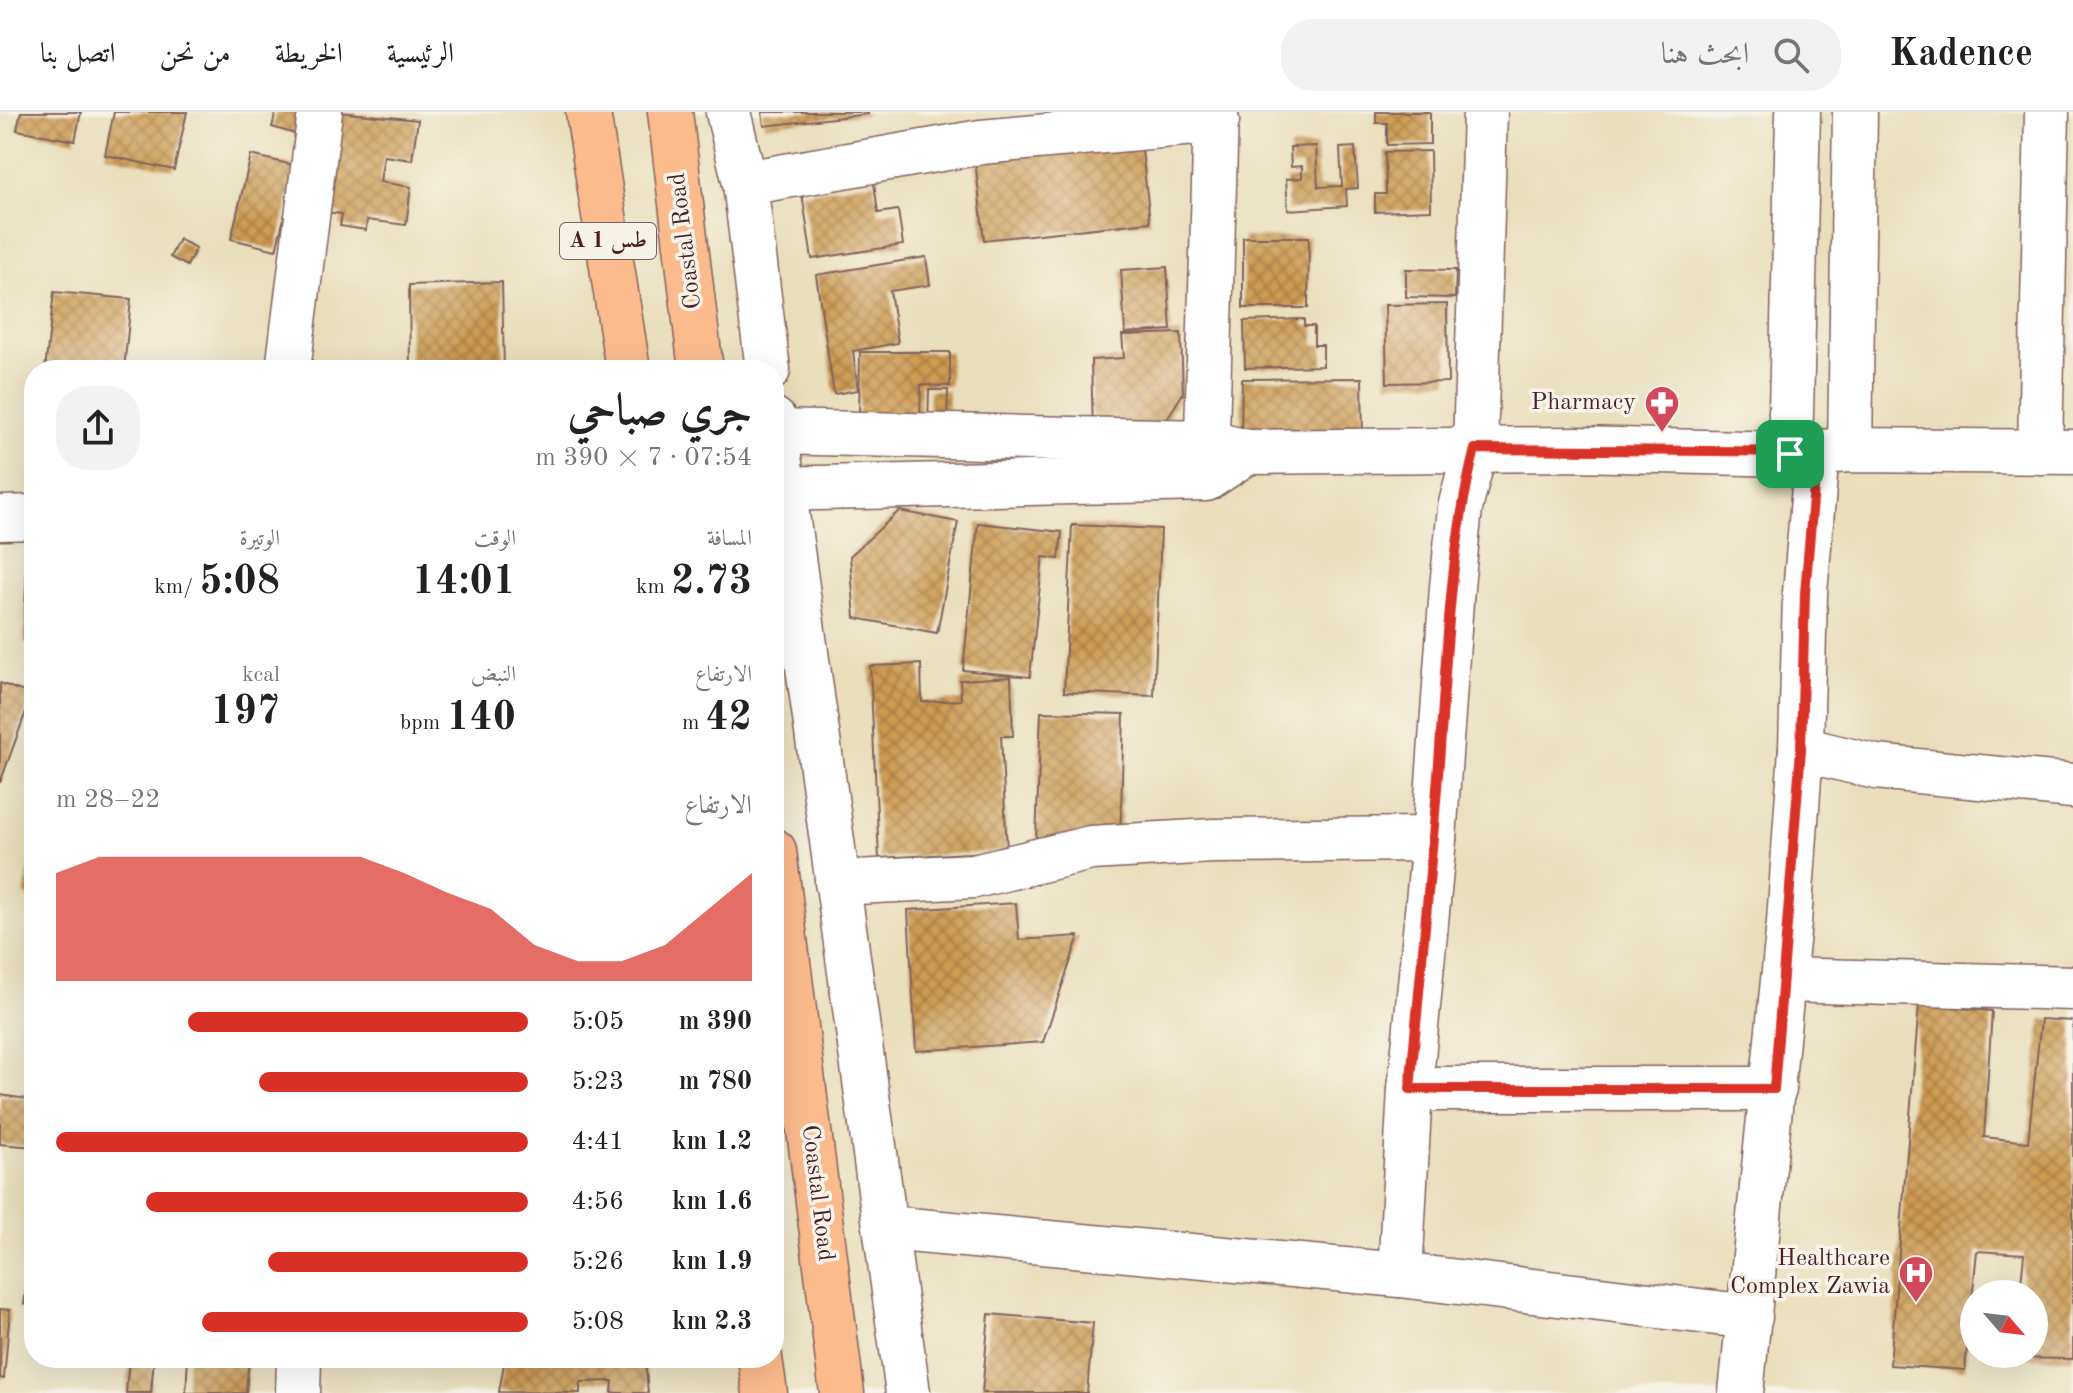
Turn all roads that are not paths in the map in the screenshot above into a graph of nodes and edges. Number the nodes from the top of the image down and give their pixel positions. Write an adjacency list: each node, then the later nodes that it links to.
1 (320, 112): 11 (street)
2 (588, 112): 12 (highway, A 1 طس)
3 (670, 112): 13 (highway, Coastal Road / A 1 طس)
4 (728, 112): 10 (street)
5 (1485, 112): 16 (street)
6 (1798, 112): 17 (street)
7 (1855, 112): 17 (street)
8 (2047, 112): 18 (street)
9 (1217, 117): 10 (street); 19 (street)
10 (745, 183): 14 (street)
11 (289, 360)
12 (626, 360)
13 (700, 360)
14 (767, 360)
15 (784, 429): 19 (street)
16 (1475, 449): 17 (street); 19 (street); 26 (street)
17 (1819, 452): 18 (street); 24 (street)
18 (2056, 452)
19 (1206, 460): 20 (street)
20 (784, 489)
21 (24, 517): 22 (street)
22 (0, 518)
23 (784, 529): 27 (street)
24 (1801, 749): 25 (street); 29 (street)
25 (2073, 786)
26 (1434, 839): 27 (street); 31 (street)
27 (837, 883): 33 (street)
28 (784, 931): 41 (highway, Coastal Road)
29 (1784, 980): 30 (street); 32 (street)
30 (2073, 988)
31 (1410, 1089): 32 (street); 34 (street)
32 (1774, 1089): 35 (street)
33 (887, 1228): 34 (street); 42 (street)
34 (1400, 1275): 35 (street)
35 (1750, 1317): 38 (street)
36 (299, 1368): 39 (street)
37 (761, 1368): 40 (highway)
38 (1750, 1392)
39 (298, 1393)
40 (765, 1393)
41 (842, 1393)
42 (908, 1393)

